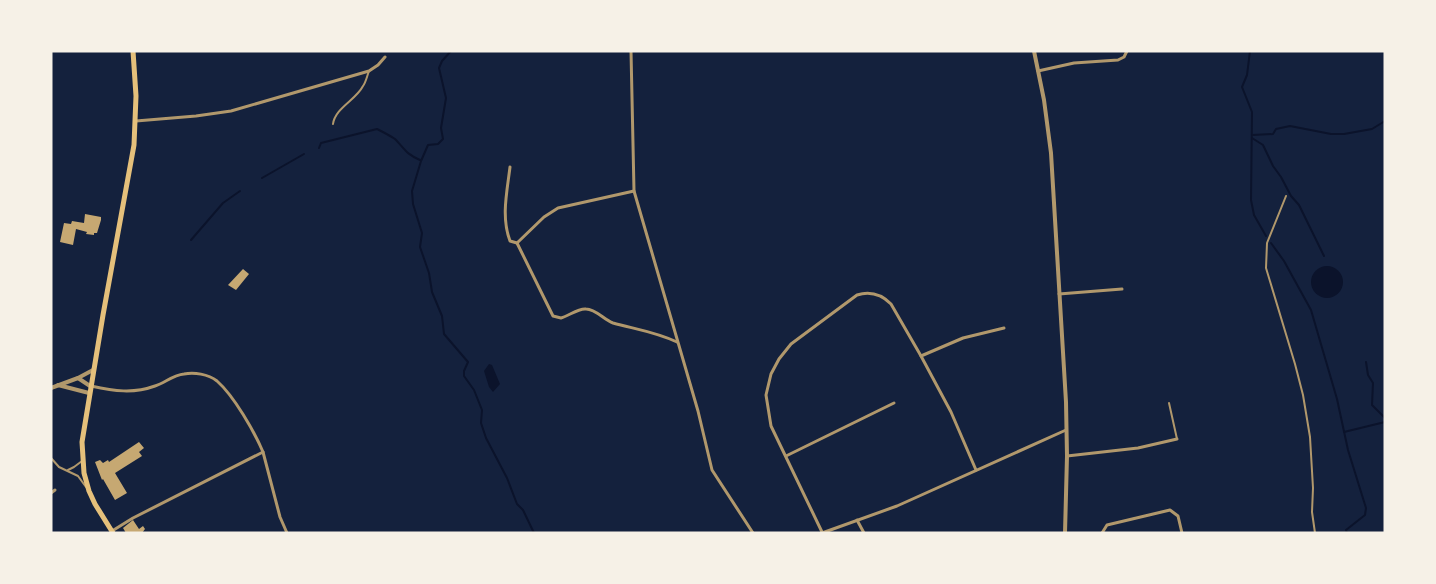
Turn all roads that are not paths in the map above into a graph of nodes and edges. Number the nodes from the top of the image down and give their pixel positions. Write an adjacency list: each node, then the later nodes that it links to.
1 (133, 51): 8 (main road)
2 (631, 51): 11 (street)
3 (1034, 51): 7 (street)
4 (1127, 51): 7 (street)
5 (385, 58): 6 (street)
6 (369, 71): 8 (street); 9 (lane)
7 (1038, 71): 15 (street)
8 (136, 121): 19 (main road)
9 (333, 124)
10 (510, 167): 13 (street)
11 (634, 191): 13 (street); 17 (street)
12 (1286, 196): 46 (lane)
13 (517, 242): 17 (street)
14 (1122, 289): 15 (street)
15 (1058, 294): 27 (street)
16 (1004, 328): 18 (street)
17 (677, 342): 40 (street)
18 (921, 356): 30 (street); 35 (street)
19 (93, 370): 20 (street); 22 (main road)
20 (78, 378): 21 (street); 22 (street)
21 (58, 385): 23 (street); 24 (street)
22 (90, 386): 24 (main road); 29 (street)
23 (51, 388)
24 (89, 392): 33 (main road)
25 (894, 403): 30 (street)
26 (1170, 403): 28 (lane)
27 (1066, 430): 31 (street); 35 (street)
28 (1176, 439): 31 (street)
29 (263, 452): 38 (street); 39 (street)
30 (786, 456): 41 (street)
31 (1067, 456): 43 (street)
32 (51, 458): 34 (lane)
33 (82, 461): 34 (lane); 36 (main road)
34 (68, 470): 36 (lane)
35 (976, 470): 37 (street)
36 (89, 491): 38 (main road)
37 (857, 520): 41 (street); 42 (street)
38 (113, 532)
39 (287, 533)
40 (752, 533)
41 (822, 533)
42 (864, 533)
43 (1065, 533)
44 (1102, 533): 45 (street)
45 (1182, 533)
46 (1315, 533)

